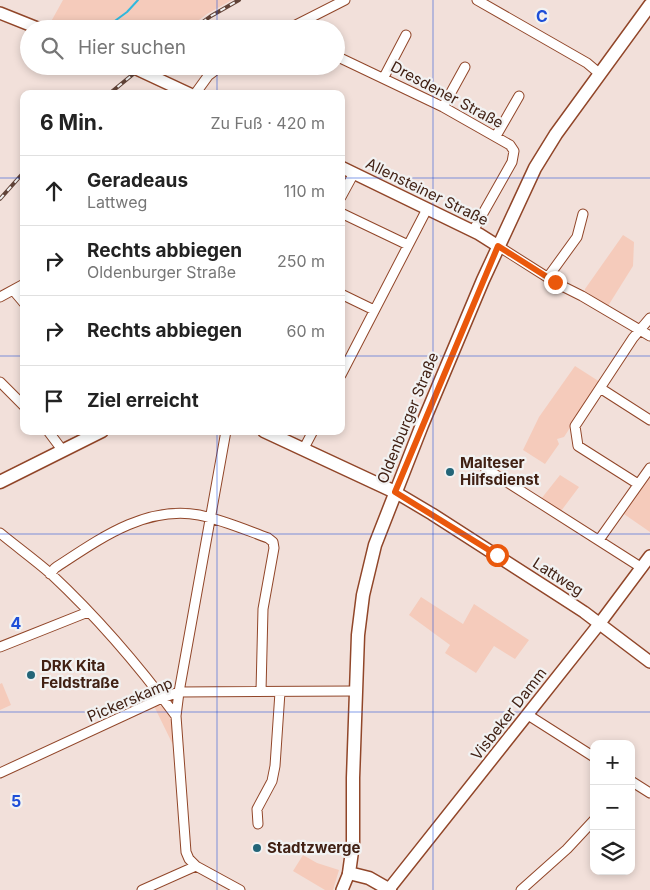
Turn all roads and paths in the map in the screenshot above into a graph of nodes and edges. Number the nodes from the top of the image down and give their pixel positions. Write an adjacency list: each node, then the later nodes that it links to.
1 (345, 0): 5 (street)
2 (477, 0): 10 (street)
3 (650, 5): 10 (main road, Oldenburger Straße)
4 (0, 13): 6 (street)
5 (306, 20)
6 (20, 21)
7 (406, 35): 13 (street)
8 (345, 60): 13 (street, Dresdener Straße)
9 (465, 67): 17 (street)
10 (600, 74): 27 (main road, Oldenburger Straße)
11 (149, 75): 14 (street)
12 (209, 75): 15 (street)
13 (384, 77): 17 (street, Dresdener Straße)
14 (181, 90)
15 (198, 90)
16 (519, 96): 18 (street)
17 (443, 107): 18 (street, Dresdener Straße)
18 (496, 136): 25 (street, Dresdener Straße)
19 (345, 169): 20 (street, Allensteiner Straße)
20 (354, 173): 21 (street); 22 (street, Allensteiner Straße)
21 (345, 190)
22 (427, 209): 25 (street, Allensteiner Straße); 26 (street)
23 (583, 214): 28 (street)
24 (345, 215): 26 (street)
25 (472, 231): 27 (street, Allensteiner Straße)
26 (408, 245): 34 (street)
27 (498, 246): 28 (street); 54 (main road, Oldenburger Straße)
28 (548, 277): 36 (street)
29 (20, 286): 30 (street)
30 (13, 290): 32 (street); 33 (street)
31 (345, 296): 34 (street)
32 (0, 297)
33 (20, 298)
34 (374, 310): 38 (street)
35 (650, 318): 36 (street)
36 (641, 330): 37 (street); 40 (street)
37 (650, 336)
38 (345, 367)
39 (0, 382): 41 (street)
40 (600, 388): 42 (street); 53 (street)
41 (20, 402)
42 (650, 420)
43 (51, 435): 48 (street)
44 (94, 435): 48 (main road)
45 (225, 435): 55 (street)
46 (272, 435): 49 (main road)
47 (311, 435): 49 (street)
48 (63, 450): 52 (main road)
49 (303, 450): 54 (main road)
50 (485, 468): 57 (street)
51 (650, 468): 53 (street)
52 (0, 482)
53 (638, 484): 57 (street)
54 (395, 492): 62 (street, Lattweg); 66 (main road, Oldenburger Straße)
55 (210, 518): 60 (street); 65 (street); 67 (street)
56 (0, 533): 60 (street)
57 (598, 540): 59 (street)
58 (650, 556): 59 (street, Visbeker Damm)
59 (642, 568): 62 (street, Visbeker Damm)
60 (50, 574): 61 (street)
61 (88, 612): 63 (street); 69 (street)
62 (600, 624): 64 (street, Lattweg); 70 (street, Visbeker Damm)
63 (0, 647)
64 (650, 662)
65 (261, 691): 67 (street, Pickerskamp); 68 (street, Pickerskamp)
66 (356, 691): 68 (street, Pickerskamp); 79 (main road, Oldenburger Straße)
67 (178, 692): 69 (street, Pickerskamp); 71 (street)
68 (280, 692): 76 (street)
69 (162, 698): 71 (street); 73 (street, Pickerskamp)
70 (528, 715): 72 (street); 83 (street, Visbeker Damm)
71 (176, 716): 78 (street)
72 (590, 754)
73 (0, 773)
74 (635, 784): 75 (street)
75 (650, 793)
76 (258, 824)
77 (590, 824): 84 (street)
78 (196, 866): 80 (street); 81 (street)
79 (349, 873): 82 (street, Oldenburger Straße); 83 (main road)
80 (142, 890)
81 (240, 890)
82 (342, 890)
83 (390, 890)
84 (522, 890)

